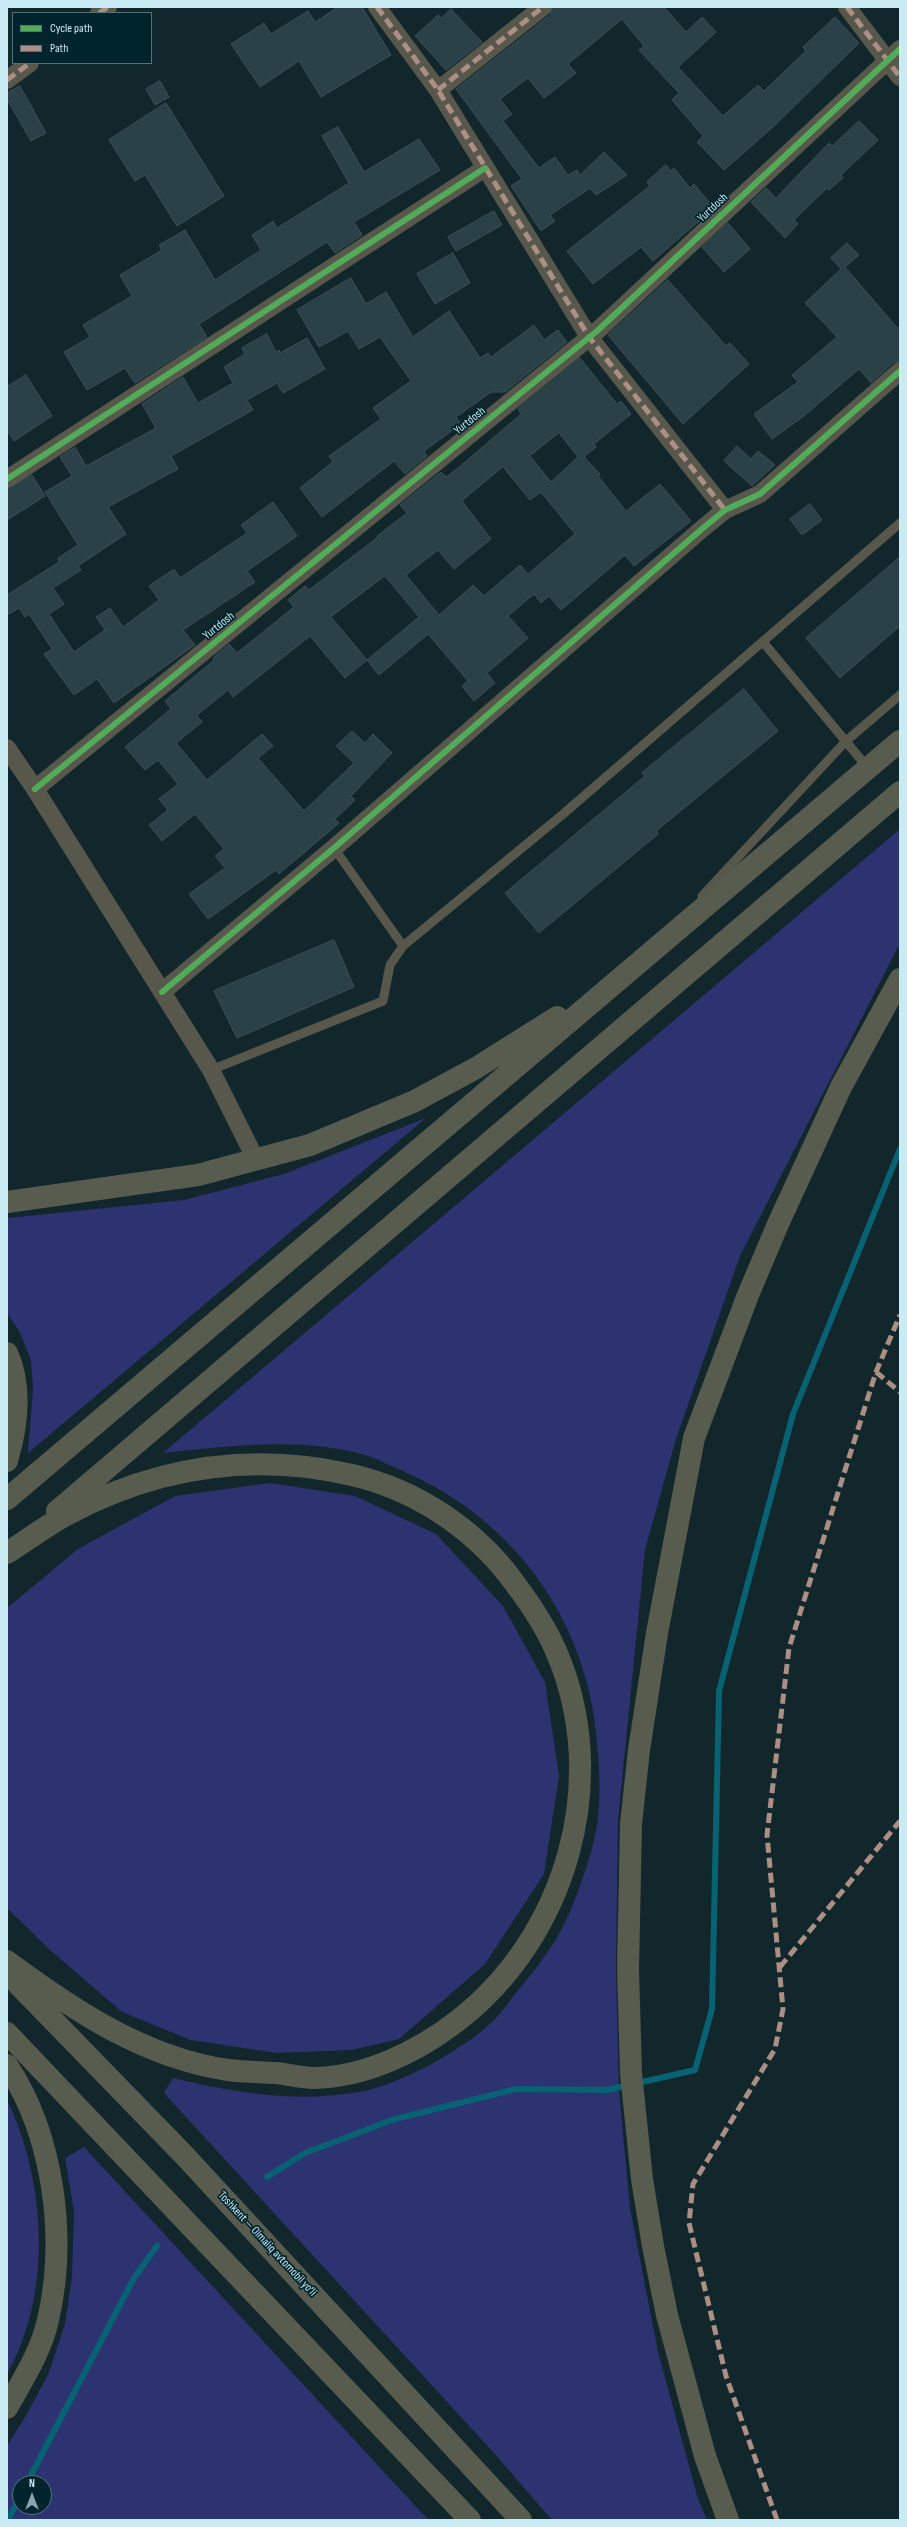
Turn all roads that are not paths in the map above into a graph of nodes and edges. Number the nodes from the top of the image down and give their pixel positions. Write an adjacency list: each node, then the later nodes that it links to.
1 (377, 7): 9 (street)
2 (543, 7): 9 (street)
3 (847, 7): 5 (street)
4 (900, 49): 5 (street, Yurtdosh)
5 (887, 60): 7 (street); 11 (street, Yurtdosh)
6 (29, 64): 8 (street)
7 (900, 77)
8 (7, 80)
9 (438, 90): 10 (street)
10 (485, 168): 11 (street); 13 (street)
11 (589, 337): 14 (street); 22 (street, Yurtdosh)
12 (900, 371): 14 (street)
13 (7, 479)
14 (725, 510): 24 (street)
15 (900, 523): 16 (lane)
16 (763, 642): 18 (lane); 25 (lane)
17 (900, 695): 18 (lane)
18 (846, 741): 21 (lane); 26 (lane)
19 (900, 741): 21 (highway)
20 (7, 748): 22 (street)
21 (868, 768): 26 (highway)
22 (35, 789): 28 (street)
23 (900, 792): 35 (highway)
24 (334, 848): 25 (lane); 28 (street)
25 (403, 946): 29 (lane)
26 (647, 956): 30 (highway); 34 (highway)
27 (900, 979): 43 (highway)
28 (162, 992): 29 (street)
29 (211, 1070): 30 (street)
30 (256, 1160): 31 (highway)
31 (7, 1202)
32 (7, 1353): 33 (highway)
33 (7, 1461)
34 (7, 1499)
35 (7, 1553): 36 (highway)
36 (7, 1962)
37 (7, 1973): 42 (highway, Toshkent — Olmaliq avtomobil yo‘li)
38 (7, 2033): 41 (highway)
39 (7, 2065): 40 (highway)
40 (7, 2408)
41 (470, 2520)
42 (521, 2520)
43 (728, 2520)

